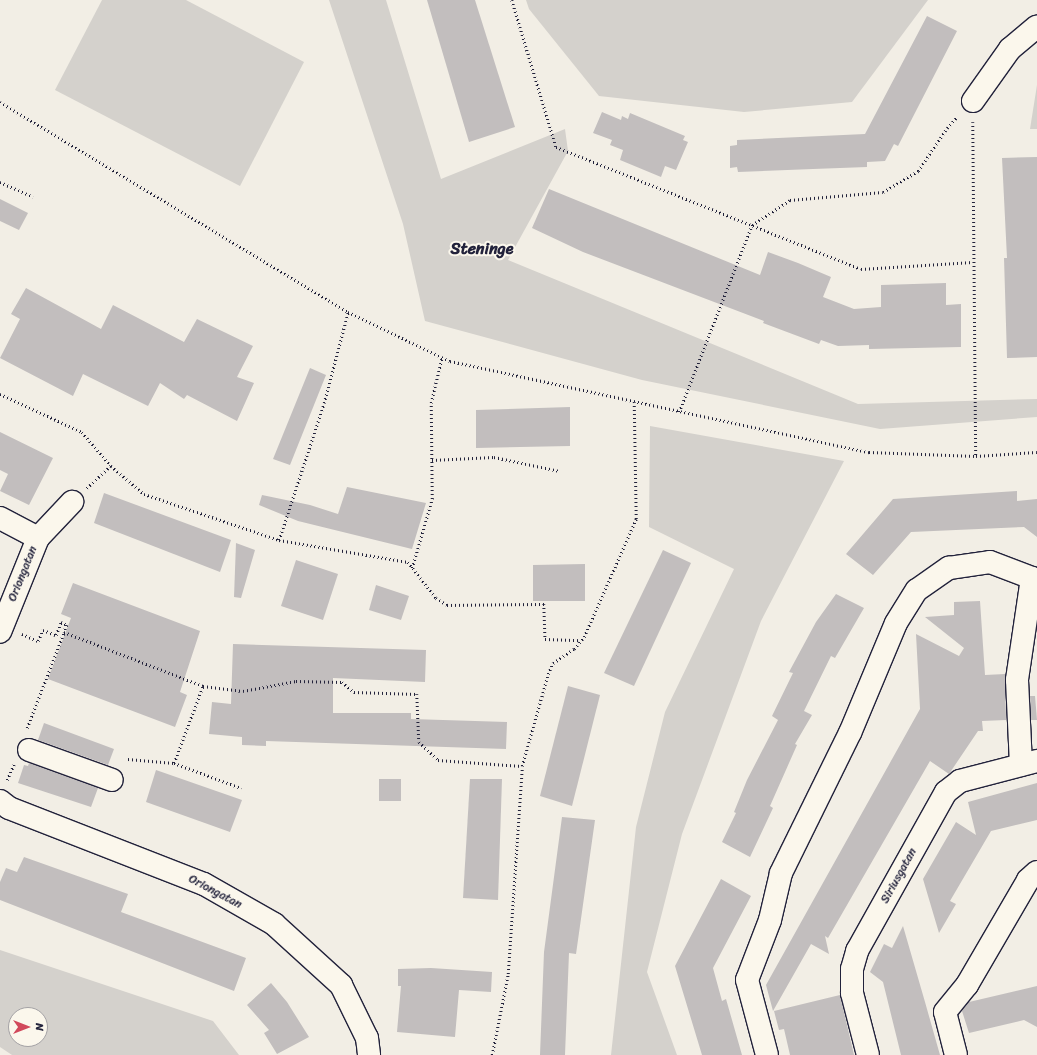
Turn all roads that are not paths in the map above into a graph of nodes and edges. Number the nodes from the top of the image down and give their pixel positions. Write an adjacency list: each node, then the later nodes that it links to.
1 (1037, 26): 2 (street)
2 (973, 101)
3 (72, 502): 5 (street, Oriongatan)
4 (0, 518): 5 (street, Oriongatan)
5 (38, 538): 6 (street, Oriongatan)
6 (0, 632)
7 (23, 748): 9 (street)
8 (1029, 763): 13 (street); 14 (street, Siriusgatan)
9 (112, 780)
10 (2, 793): 12 (street, Oriongatan)
11 (1037, 872): 15 (street)
12 (369, 1055)
13 (767, 1055)
14 (868, 1055)
15 (956, 1055)

